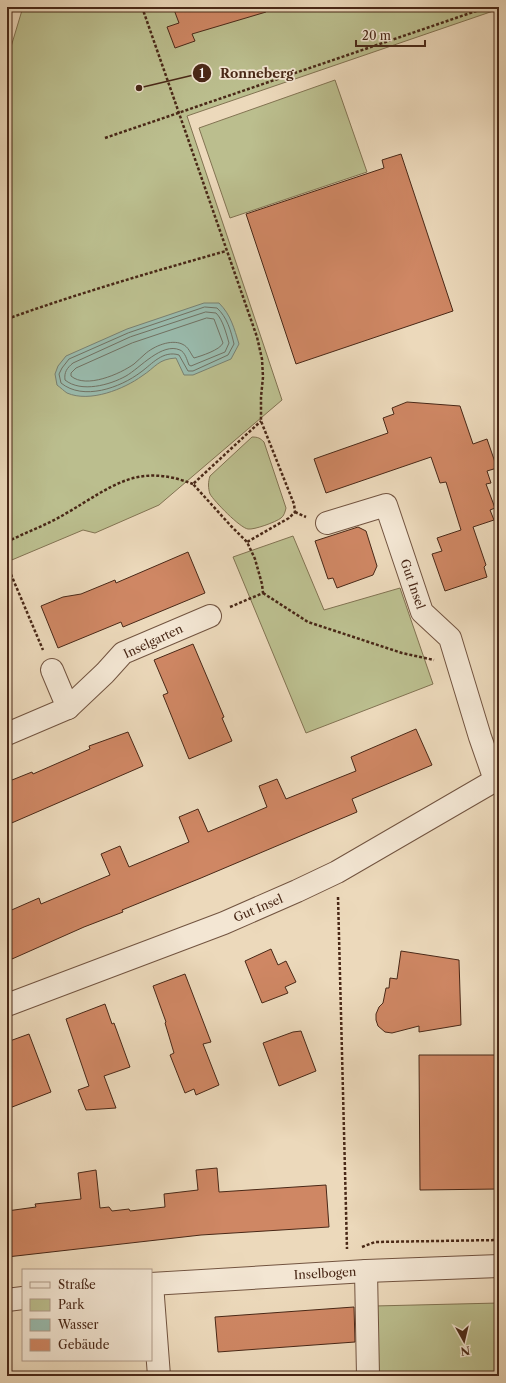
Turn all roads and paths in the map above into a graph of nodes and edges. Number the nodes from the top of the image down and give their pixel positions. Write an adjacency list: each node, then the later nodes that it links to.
1 (142, 7): 3 (path)
2 (488, 7): 3 (path)
3 (179, 113): 4 (path); 5 (path)
4 (105, 138)
5 (226, 251): 6 (path); 7 (path)
6 (7, 319)
7 (261, 421): 8 (path); 11 (path)
8 (193, 484): 10 (path); 11 (path)
9 (327, 523): 15 (street, Gut Insel)
10 (7, 542)
11 (247, 542): 13 (path)
12 (7, 566): 16 (path)
13 (263, 593): 14 (path); 15 (path)
14 (210, 616): 17 (street, Inselgarten)
15 (459, 666): 19 (street, Gut Insel)
16 (52, 670): 17 (street)
17 (68, 708): 18 (street, Inselgarten)
18 (7, 734)
19 (497, 779): 20 (street, Gut Insel)
20 (337, 872): 21 (street, Gut Insel); 23 (path)
21 (7, 1005)
22 (499, 1266): 23 (street, Inselbogen)
23 (366, 1271): 24 (street, Inselbogen); 29 (street)
24 (152, 1284)
25 (152, 1296): 28 (street)
26 (22, 1298): 27 (street)
27 (7, 1300)
28 (159, 1376)
29 (368, 1376)

